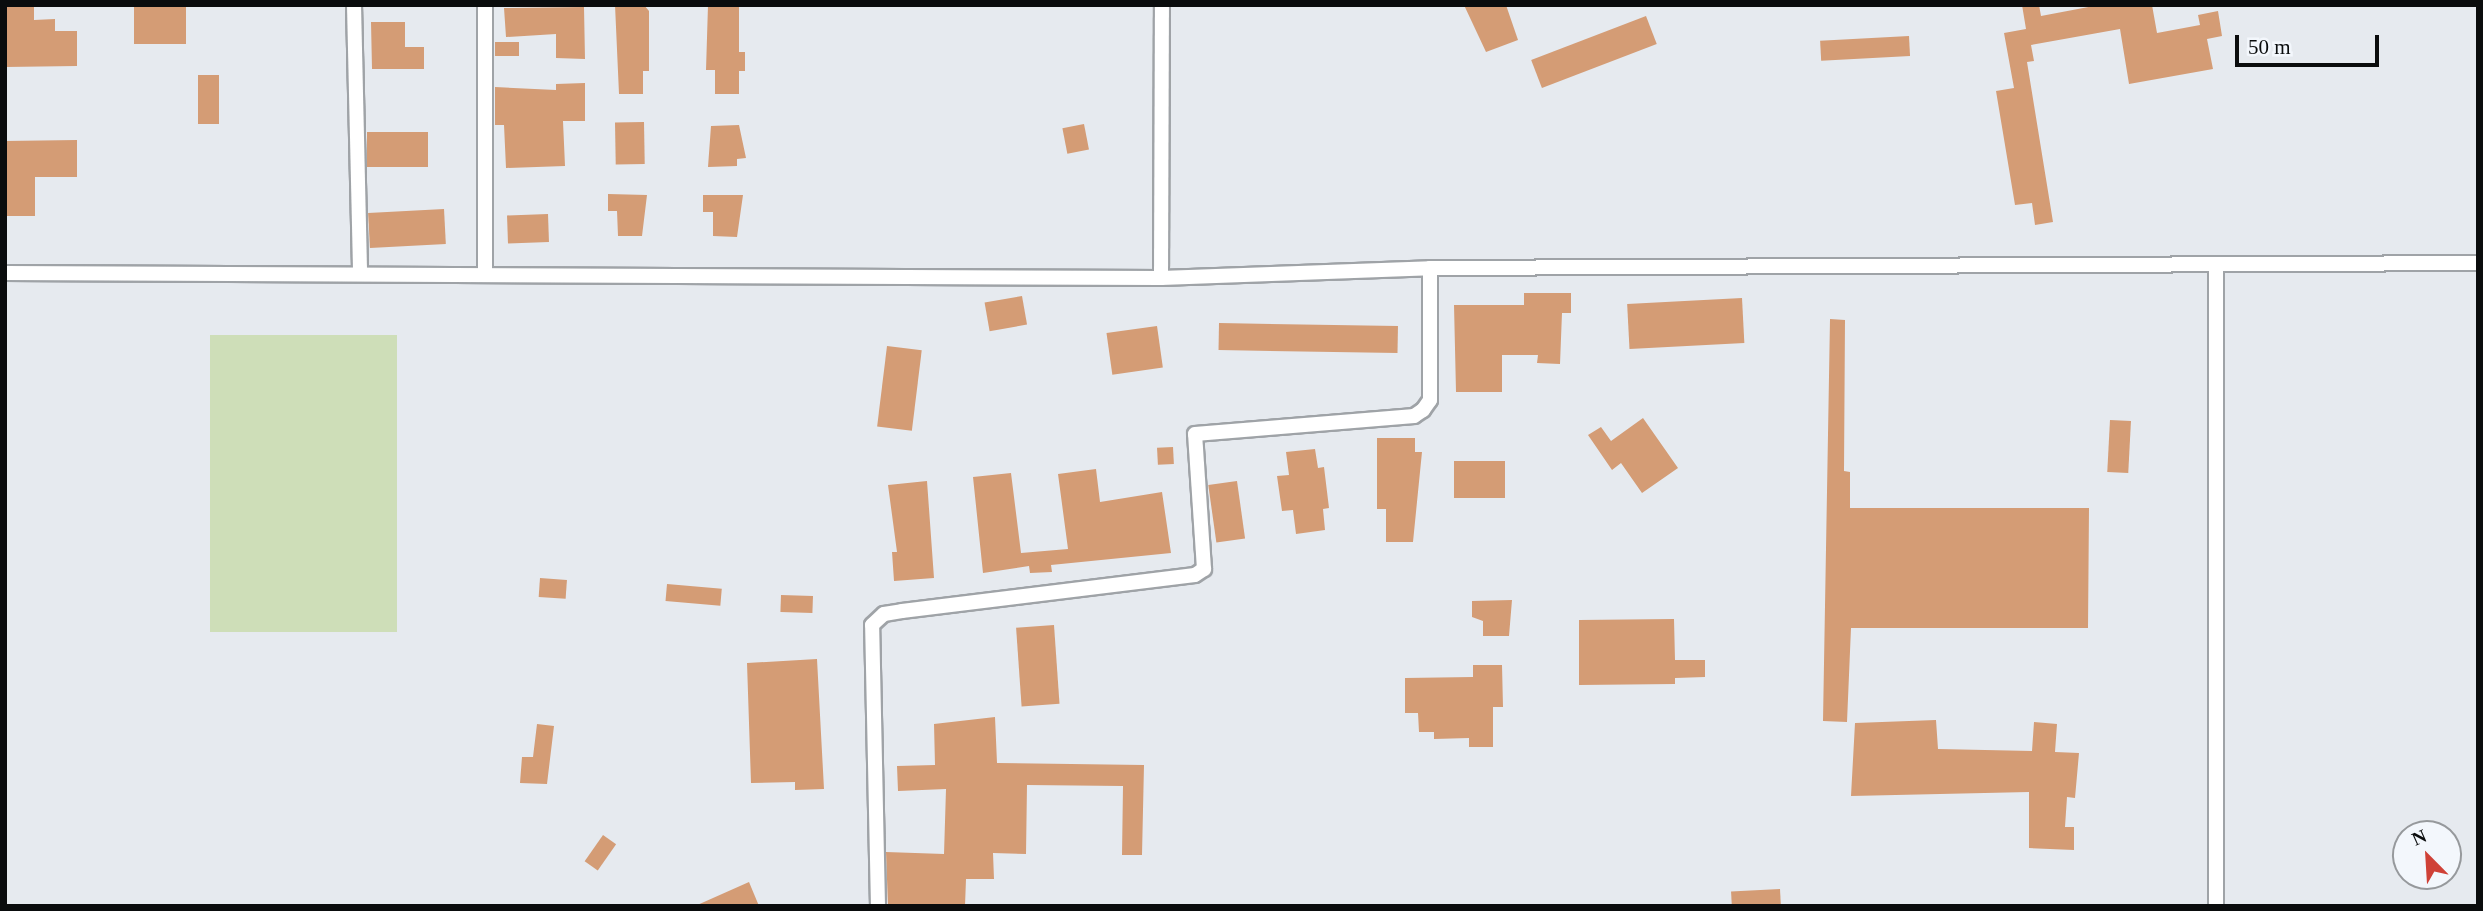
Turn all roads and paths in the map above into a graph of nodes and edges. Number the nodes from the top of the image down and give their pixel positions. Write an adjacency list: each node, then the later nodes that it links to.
1 (355, 5): 9 (street)
2 (485, 5): 8 (street)
3 (1162, 5): 10 (street)
4 (2478, 263): 6 (street)
5 (1430, 268): 6 (street); 10 (street); 11 (street)
6 (2216, 268): 12 (street)
7 (5, 273): 9 (street)
8 (485, 273): 9 (street); 10 (street)
9 (360, 274)
10 (1161, 278)
11 (878, 906)
12 (2216, 906)

